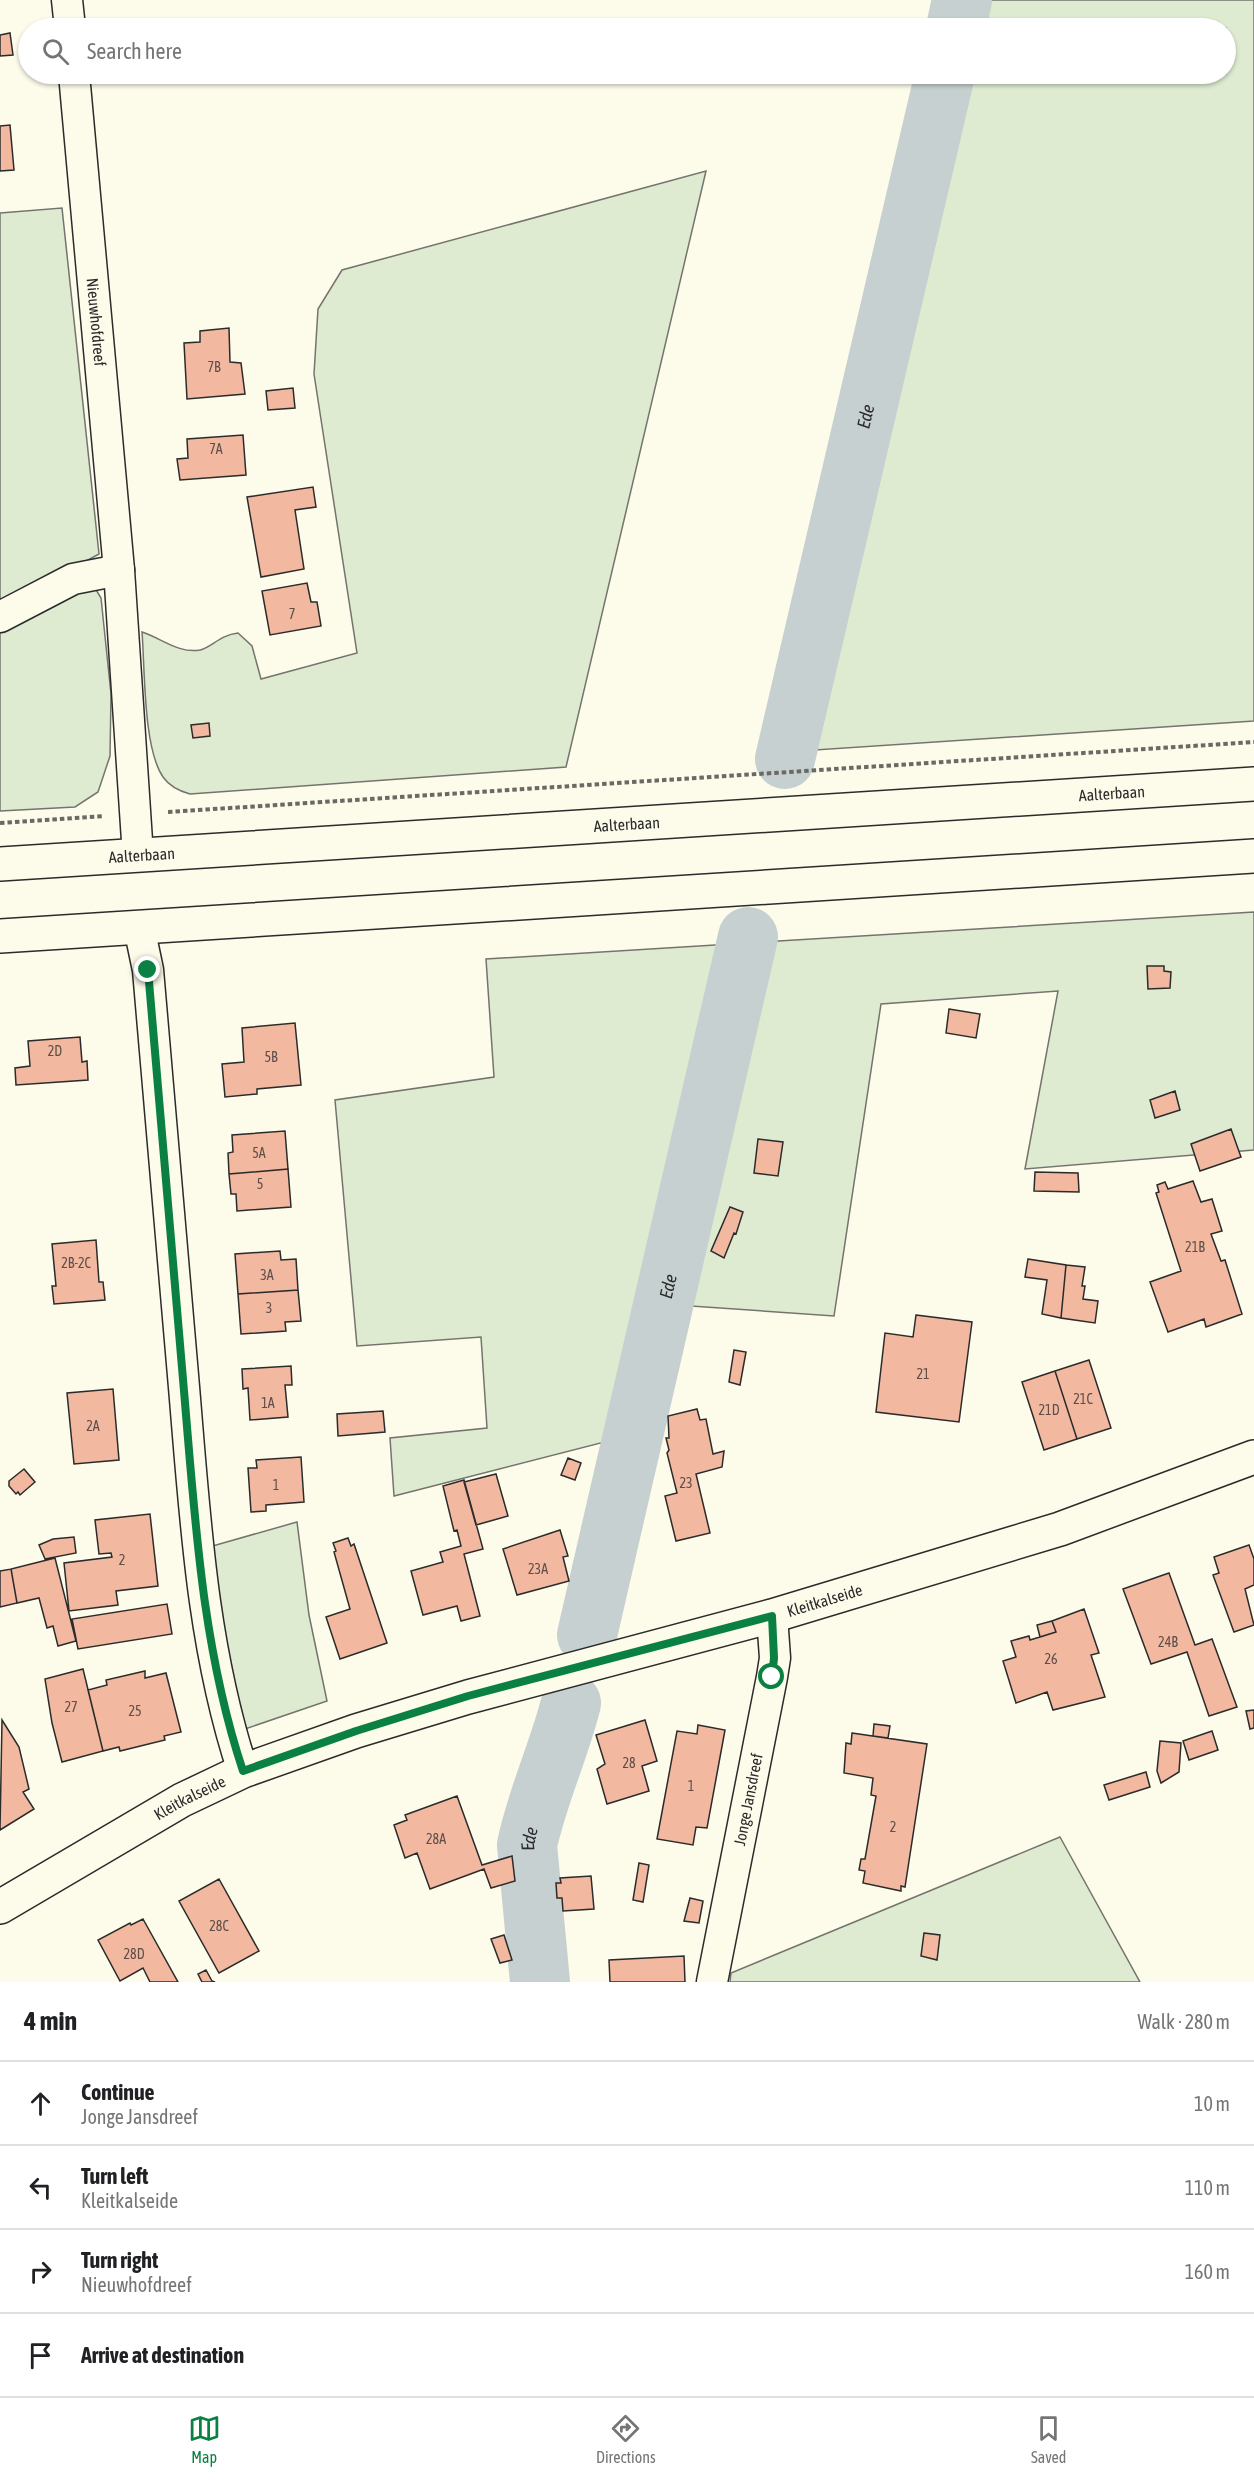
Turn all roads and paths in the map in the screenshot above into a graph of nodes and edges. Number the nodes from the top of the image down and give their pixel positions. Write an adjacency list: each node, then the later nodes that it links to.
1 (67, 0): 2 (street)
2 (69, 18)
3 (75, 84): 4 (street, Nieuwhofdreef)
4 (119, 570): 5 (street); 8 (street, Nieuwhofdreef)
5 (0, 617)
6 (1254, 742): 8 (path)
7 (1254, 784): 10 (main road, Aalterbaan)
8 (135, 814): 9 (path); 10 (street, Nieuwhofdreef)
9 (0, 823)
10 (138, 856): 12 (main road, Aalterbaan)
11 (1254, 856): 13 (main road)
12 (0, 864)
13 (140, 927): 14 (main road); 17 (street)
14 (0, 936)
15 (1254, 1457): 16 (main road, Kleitkalseide)
16 (772, 1616): 17 (main road, Kleitkalseide); 19 (street, Jonge Jansdreef)
17 (243, 1771): 18 (main road, Kleitkalseide)
18 (0, 1907)
19 (712, 1982)

